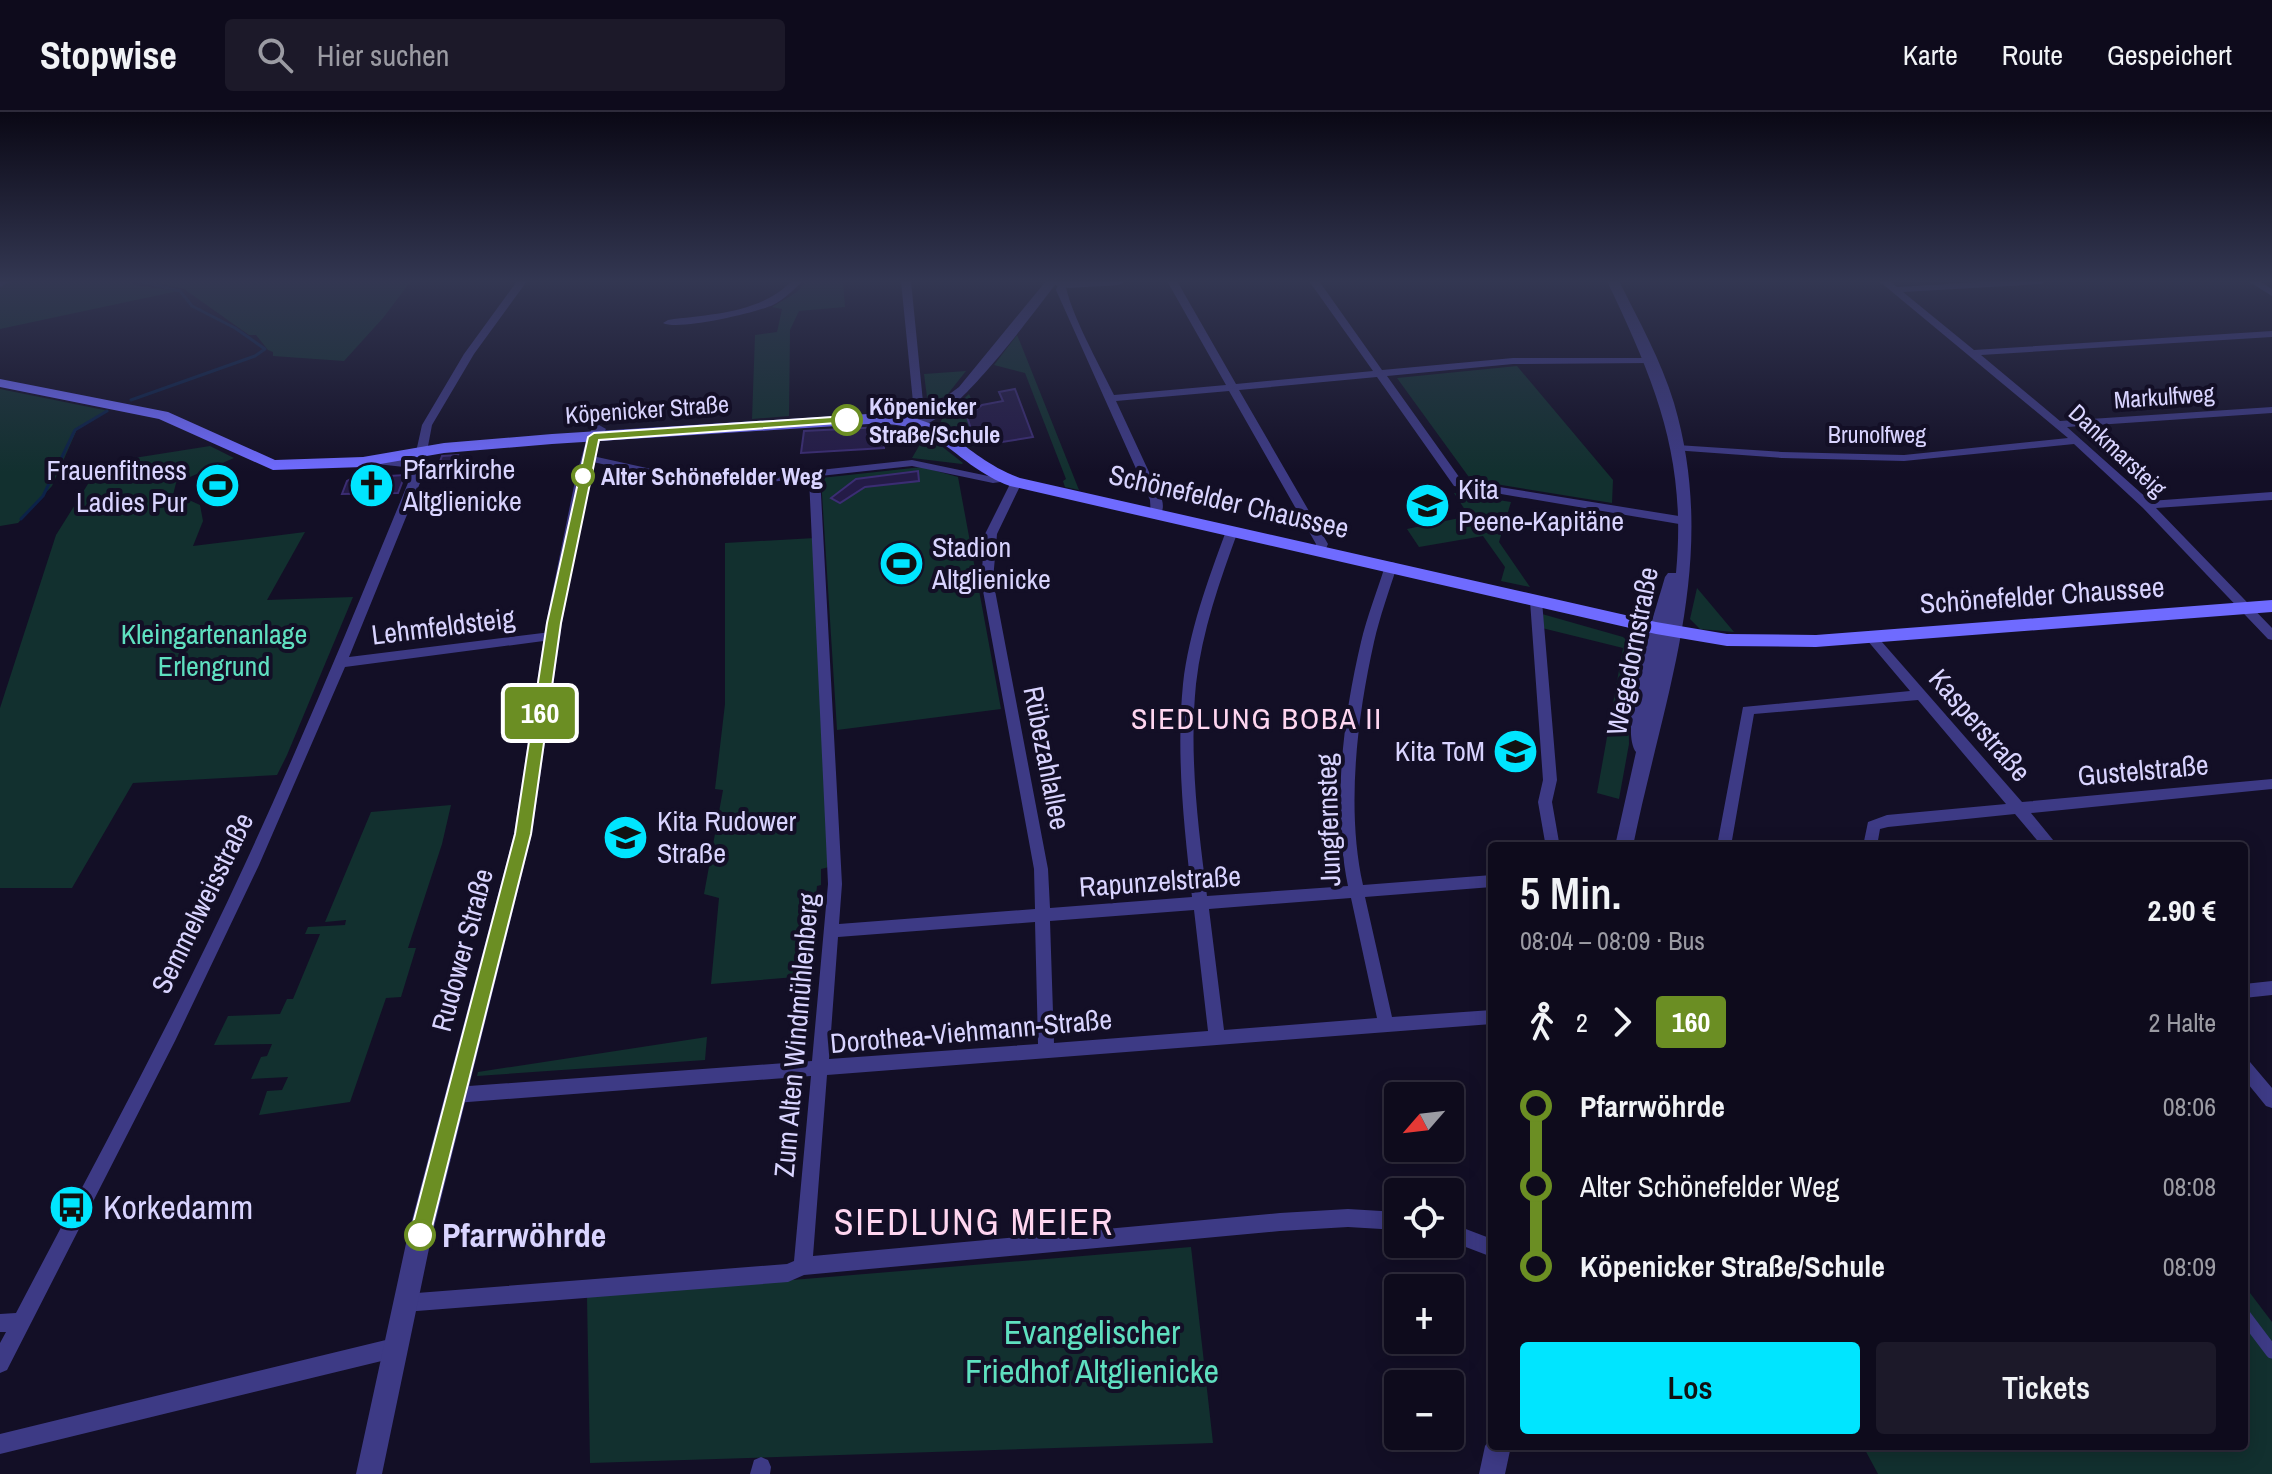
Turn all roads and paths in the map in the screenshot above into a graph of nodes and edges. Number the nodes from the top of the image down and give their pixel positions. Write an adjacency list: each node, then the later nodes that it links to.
1 (479, 345): 23 (street, Semmelweisstraße)
2 (912, 345): 16 (street)
3 (1002, 345): 18 (street)
4 (1085, 345): 15 (street)
5 (1208, 345): 14 (street)
6 (1359, 345): 12 (street)
7 (1644, 345): 11 (street, Wegedornstraße)
8 (1962, 345): 10 (street, Dankmarsteig)
9 (2105, 345): 10 (street)
10 (1972, 353): 19 (street, Dankmarsteig)
11 (1652, 360): 12 (street); 22 (street, Wegedornstraße)
12 (1380, 374): 14 (street); 32 (street)
13 (0, 383): 23 (main road, Köpenicker Straße)
14 (1233, 388): 15 (street); 34 (street)
15 (1109, 399): 31 (street)
16 (918, 402)
17 (2272, 410): 19 (street, Markulfweg)
18 (920, 423): 20 (main road, Köpenicker Straße); 25 (main road, Schönefelder Chaussee)
19 (2058, 424): 21 (street, Dankmarsteig)
20 (596, 433): 23 (main road, Köpenicker Straße); 24 (street, Rudower Straße)
21 (2077, 440): 22 (street, Brunolfweg); 30 (street, Dankmarsteig)
22 (1677, 448): 32 (street, Wegedornstraße)
23 (420, 458): 43 (street, Semmelweisstraße)
24 (588, 458): 27 (street); 40 (street, Rudower Straße)
25 (975, 462): 26 (street); 28 (main road, Schönefelder Chaussee)
26 (959, 472): 27 (street); 28 (street)
27 (814, 473): 56 (street, Zum Alten Windmühlenberg)
28 (1010, 480): 31 (main road, Schönefelder Chaussee); 55 (street, Rübezahlallee)
29 (2272, 496): 30 (street)
30 (2147, 505): 38 (street, Dankmarsteig)
31 (1155, 514): 33 (main road, Schönefelder Chaussee)
32 (1685, 521): 39 (street, Wegedornstraße)
33 (1232, 531): 34 (main road, Schönefelder Chaussee); 54 (street)
34 (1320, 550): 35 (main road, Schönefelder Chaussee)
35 (1391, 566): 36 (main road, Schönefelder Chaussee); 53 (street, Jungfernsteg)
36 (1538, 602): 39 (main road, Schönefelder Chaussee); 47 (street)
37 (2272, 606): 38 (main road, Schönefelder Chaussee)
38 (2247, 608): 41 (street, Dankmarsteig); 42 (main road, Schönefelder Chaussee)
39 (1664, 634): 42 (main road, Schönefelder Chaussee); 48 (street, Wegedornstraße)
40 (551, 636): 43 (street, Lehmfeldsteig); 65 (street, Rudower Straße)
41 (2272, 636)
42 (1871, 637): 44 (street, Kasperstraße)
43 (340, 663): 73 (street, Semmelweisstraße)
44 (1920, 695): 46 (street, Kasperstraße); 49 (street)
45 (2272, 784): 46 (street, Gustelstraße)
46 (2019, 809): 50 (street, Gustelstraße); 51 (street, Kasperstraße)
47 (1552, 842)
48 (1625, 842)
49 (1725, 842)
50 (1871, 842)
51 (2048, 842)
52 (1488, 881): 53 (street, Rapunzelstraße)
53 (1355, 893): 54 (street, Rapunzelstraße); 60 (street, Jungfernsteg)
54 (1201, 904): 55 (street, Rapunzelstraße); 61 (street)
55 (1042, 916): 56 (street, Rapunzelstraße); 62 (street, Rübezahlallee)
56 (832, 931): 63 (street, Zum Alten Windmühlenberg)
57 (2272, 988): 58 (street)
58 (2248, 991)
59 (1488, 1017): 60 (street, Dorothea-Viehmann-Straße)
60 (1386, 1025): 61 (street, Dorothea-Viehmann-Straße)
61 (1217, 1037): 62 (street, Dorothea-Viehmann-Straße)
62 (1046, 1050): 63 (street, Dorothea-Viehmann-Straße)
63 (818, 1070): 65 (street, Dorothea-Viehmann-Straße); 70 (street, Zum Alten Windmühlenberg)
64 (2248, 1072): 66 (street)
65 (455, 1095): 71 (street, Rudower Straße)
66 (2272, 1100)
67 (1384, 1220): 70 (street)
68 (1464, 1237): 69 (street)
69 (1488, 1246)
70 (803, 1266): 71 (street)
71 (404, 1303): 75 (street, Rudower Straße)
72 (2248, 1320): 76 (street)
73 (21, 1322): 74 (street); 77 (street, Semmelweisstraße)
74 (0, 1323)
75 (394, 1348): 78 (street); 80 (street, Rudower Straße)
76 (2272, 1352)
77 (0, 1363)
78 (0, 1444)
79 (1497, 1450): 81 (street)
80 (369, 1474)
81 (1492, 1474)

